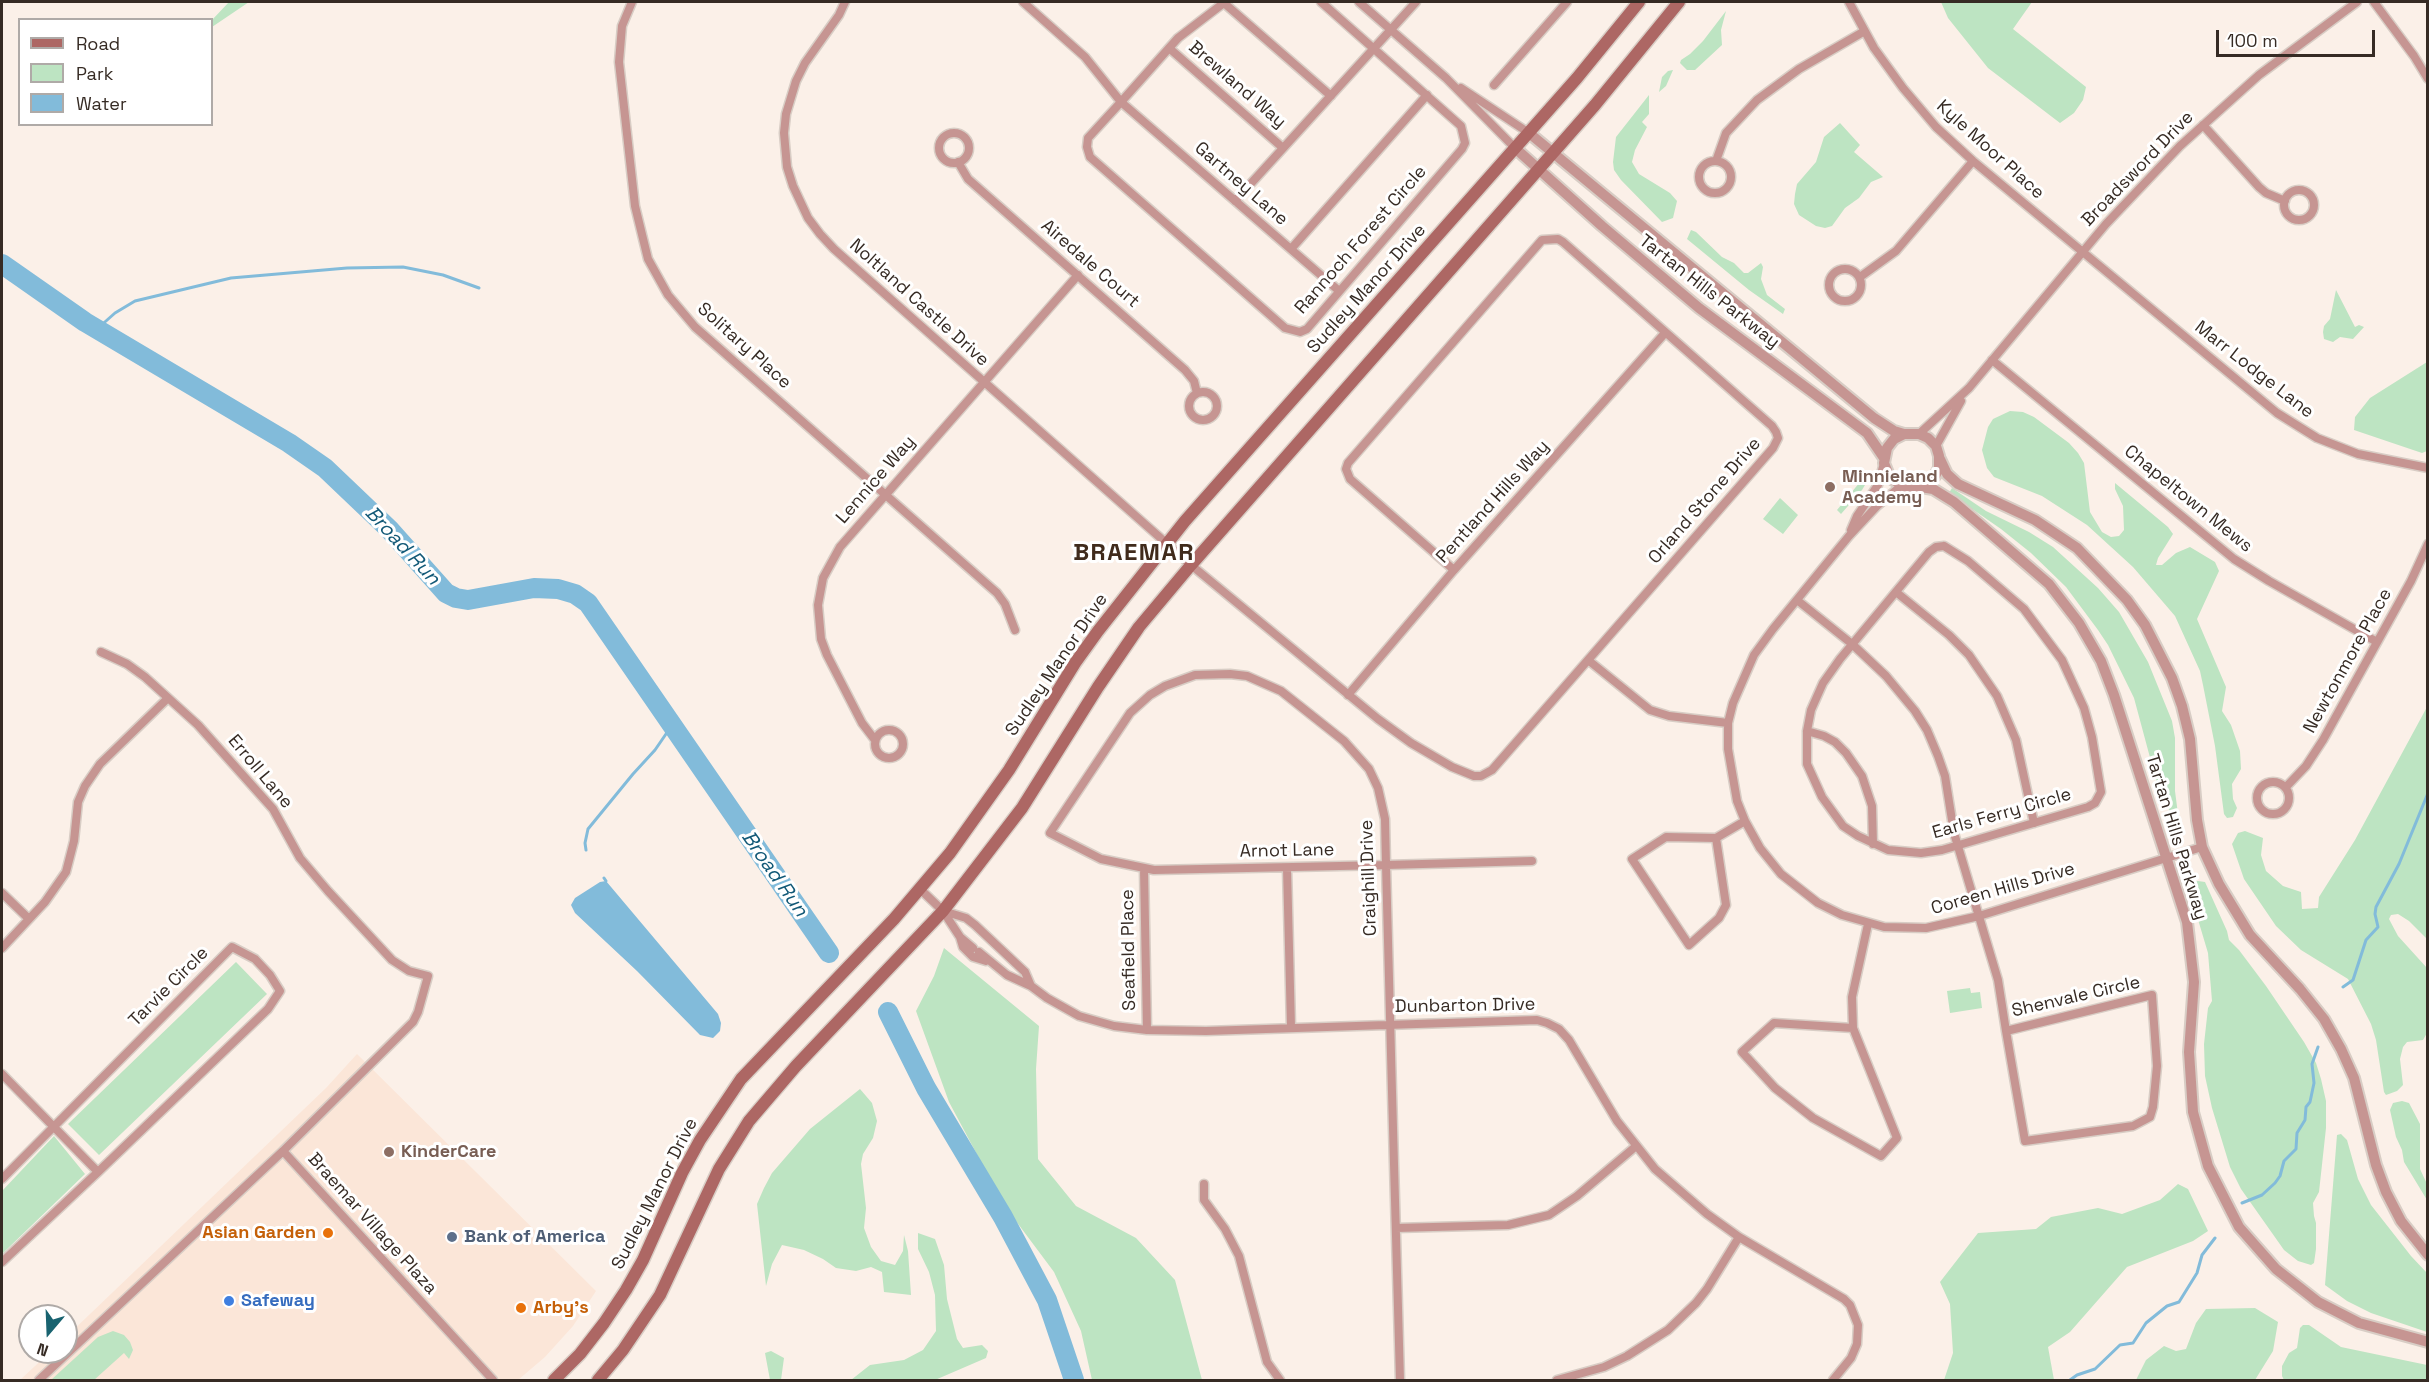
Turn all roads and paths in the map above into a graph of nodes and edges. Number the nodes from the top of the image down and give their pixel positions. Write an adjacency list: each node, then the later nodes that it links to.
1 (632, 2): 52 (street, Solitary Place)
2 (844, 2): 42 (street, Noltland Castle Drive)
3 (1023, 2): 23 (street, Gartney Lane)
4 (1225, 2): 16 (street); 22 (street)
5 (1321, 2): 17 (street, Rannoch Forest Circle)
6 (1359, 2): 14 (street)
7 (1416, 2): 14 (street)
8 (1567, 2): 20 (street)
9 (1639, 2): 25 (main road, Sudley Manor Drive)
10 (1679, 2): 28 (main road)
11 (1849, 2): 15 (street, Kyle Moor Place)
12 (2357, 2): 24 (street, Broadsword Drive)
13 (2374, 2): 19 (street)
14 (1390, 29): 17 (street); 18 (street)
15 (1863, 32): 29 (street); 30 (street, Kyle Moor Place)
16 (1169, 48): 23 (street); 26 (street, Brewland Way)
17 (1374, 48): 21 (street, Rannoch Forest Circle); 22 (street)
18 (1446, 78): 25 (street); 27 (street)
19 (2427, 79)
20 (1494, 85)
21 (1427, 95): 35 (street); 39 (street, Rannoch Forest Circle)
22 (1331, 96): 26 (street)
23 (1121, 102): 33 (street, Gartney Lane); 39 (street, Rannoch Forest Circle)
24 (2203, 125): 34 (street); 36 (street, Broadsword Drive)
25 (1529, 133): 27 (main road, Sudley Manor Drive); 28 (street, Tartan Hills Parkway)
26 (1283, 148): 33 (street)
27 (1515, 148): 32 (street, Tartan Hills Parkway); 54 (main road, Sudley Manor Drive)
28 (1552, 154): 32 (main road); 45 (street, Tartan Hills Parkway)
29 (1716, 161)
30 (1973, 161): 36 (street, Kyle Moor Place); 38 (street)
31 (958, 162): 37 (street, Airedale Court)
32 (1538, 169): 48 (street, Tartan Hills Parkway); 56 (main road)
33 (1235, 201): 35 (street, Gartney Lane)
34 (2285, 201)
35 (1291, 249): 39 (street, Gartney Lane)
36 (2083, 252): 41 (street, Broadsword Drive); 49 (street, Marr Lodge Lane)
37 (1078, 275): 42 (street, Lennice Way); 44 (street, Airedale Court)
38 (1860, 277)
39 (1338, 290)
40 (1665, 333): 57 (street, Pentland Hills Way); 57 (street, Orland Stone Drive); 64 (street, Orland Stone Drive)
41 (1992, 360): 43 (street, Broadsword Drive); 61 (street, Chapeltown Mews)
42 (984, 382): 52 (street, Lennice Way); 54 (street, Noltland Castle Drive)
43 (1969, 388): 46 (street, Broadsword Drive); 47 (street, Broadsword Drive)
44 (1197, 393)
45 (1905, 434): 46 (street, Tartan Hills Parkway); 48 (street)
46 (1919, 434): 47 (street, Tartan Hills Parkway)
47 (1937, 451): 51 (street); 77 (street, Tartan Hills Parkway)
48 (1884, 461): 50 (street, Tartan Hills Parkway); 53 (street, Coreen Hills Drive)
49 (2427, 468)
50 (1901, 486): 51 (street, Tartan Hills Parkway); 53 (street, Coreen Hills Drive)
51 (1921, 487): 78 (street, Tartan Hills Parkway)
52 (885, 494): 60 (street, Solitary Place); 69 (street, Lennice Way)
53 (1849, 536): 59 (street, Coreen Hills Drive)
54 (1167, 544): 56 (street, Noltland Castle Drive); 83 (main road, Sudley Manor Drive)
55 (2427, 544): 61 (street, Newtonmore Place)
56 (1191, 565): 65 (street, Orland Stone Drive); 85 (main road)
57 (1454, 570): 65 (street, Pentland Hills Way)
58 (1896, 591): 62 (street, Earls Ferry Circle); 72 (street); 72 (street, Earls Ferry Circle)
59 (1797, 600): 62 (street, Shenvale Circle); 67 (street, Coreen Hills Drive)
60 (1015, 630)
61 (2377, 642): 70 (street, Newtonmore Place)
62 (1852, 644): 68 (street, Earls Ferry Circle); 76 (street, Shenvale Circle)
63 (101, 652): 66 (street, Erroll Lane)
64 (1588, 660): 65 (street, Orland Stone Drive); 67 (street)
65 (1348, 695)
66 (167, 699): 87 (street); 101 (street, Erroll Lane)
67 (1728, 723): 71 (street, Coreen Hills Drive)
68 (1807, 731): 75 (street, Earls Ferry Circle); 75 (street)
69 (875, 740)
70 (2286, 787)
71 (1744, 821): 74 (street); 88 (street, Coreen Hills Drive)
72 (2034, 823): 76 (street, Earls Ferry Circle)
73 (1050, 833): 80 (street, Craighill Drive); 82 (street, Arnot Lane)
74 (1716, 838): 74 (street)
75 (1873, 844): 76 (street, Earls Ferry Circle)
76 (1958, 845): 86 (street, Shenvale Circle)
77 (2202, 847): 78 (street, Coreen Hills Drive); 107 (street, Tartan Hills Parkway)
78 (2168, 858): 86 (street, Coreen Hills Drive); 109 (street, Tartan Hills Parkway)
79 (1532, 861): 80 (street, Arnot Lane)
80 (1386, 865): 81 (street, Arnot Lane); 93 (street, Craighill Drive)
81 (1287, 868): 82 (street, Arnot Lane); 94 (street)
82 (1144, 869): 96 (street, Seafield Place)
83 (920, 889): 85 (street, Dunbarton Drive); 112 (main road, Sudley Manor Drive)
84 (2, 894): 87 (street)
85 (943, 911): 89 (street, Dunbarton Drive); 92 (street, Dunbarton Drive); 113 (main road)
86 (1979, 916): 88 (street, Coreen Hills Drive); 97 (street, Shenvale Circle)
87 (29, 919): 90 (street)
88 (1868, 924): 95 (street)
89 (960, 937): 91 (street, Dunbarton Drive); 91 (street, Dunbarton Drive)
90 (2, 948)
91 (991, 962): 92 (street, Dunbarton Drive)
92 (1031, 986): 96 (street, Dunbarton Drive)
93 (1390, 1024): 94 (street, Dunbarton Drive); 100 (street, Dunbarton Drive); 105 (street, Craighill Drive)
94 (1291, 1027): 96 (street, Dunbarton Drive)
95 (1853, 1028): 95 (street)
96 (1146, 1030)
97 (2006, 1031): 97 (street, Shenvale Circle)
98 (2, 1074): 99 (street)
99 (53, 1126): 102 (street); 102 (street, Tarvie Circle); 103 (street, Tarvie Circle)
100 (1635, 1147): 105 (street); 106 (street, Dunbarton Drive)
101 (283, 1151): 110 (street, Braemar Village Plaza); 111 (street, Braemar Village Plaza)
102 (98, 1172): 108 (street, Tarvie Circle)
103 (2, 1179)
104 (1204, 1184): 114 (street)
105 (1396, 1228): 115 (street, Craighill Drive)
106 (1738, 1237): 116 (street); 117 (street, Dunbarton Drive)
107 (2427, 1255)
108 (2, 1262)
109 (2427, 1342)
110 (39, 1380)
111 (493, 1380)
112 (554, 1380)
113 (598, 1380)
114 (1280, 1380)
115 (1400, 1380)
116 (1557, 1380)
117 (1833, 1380)

